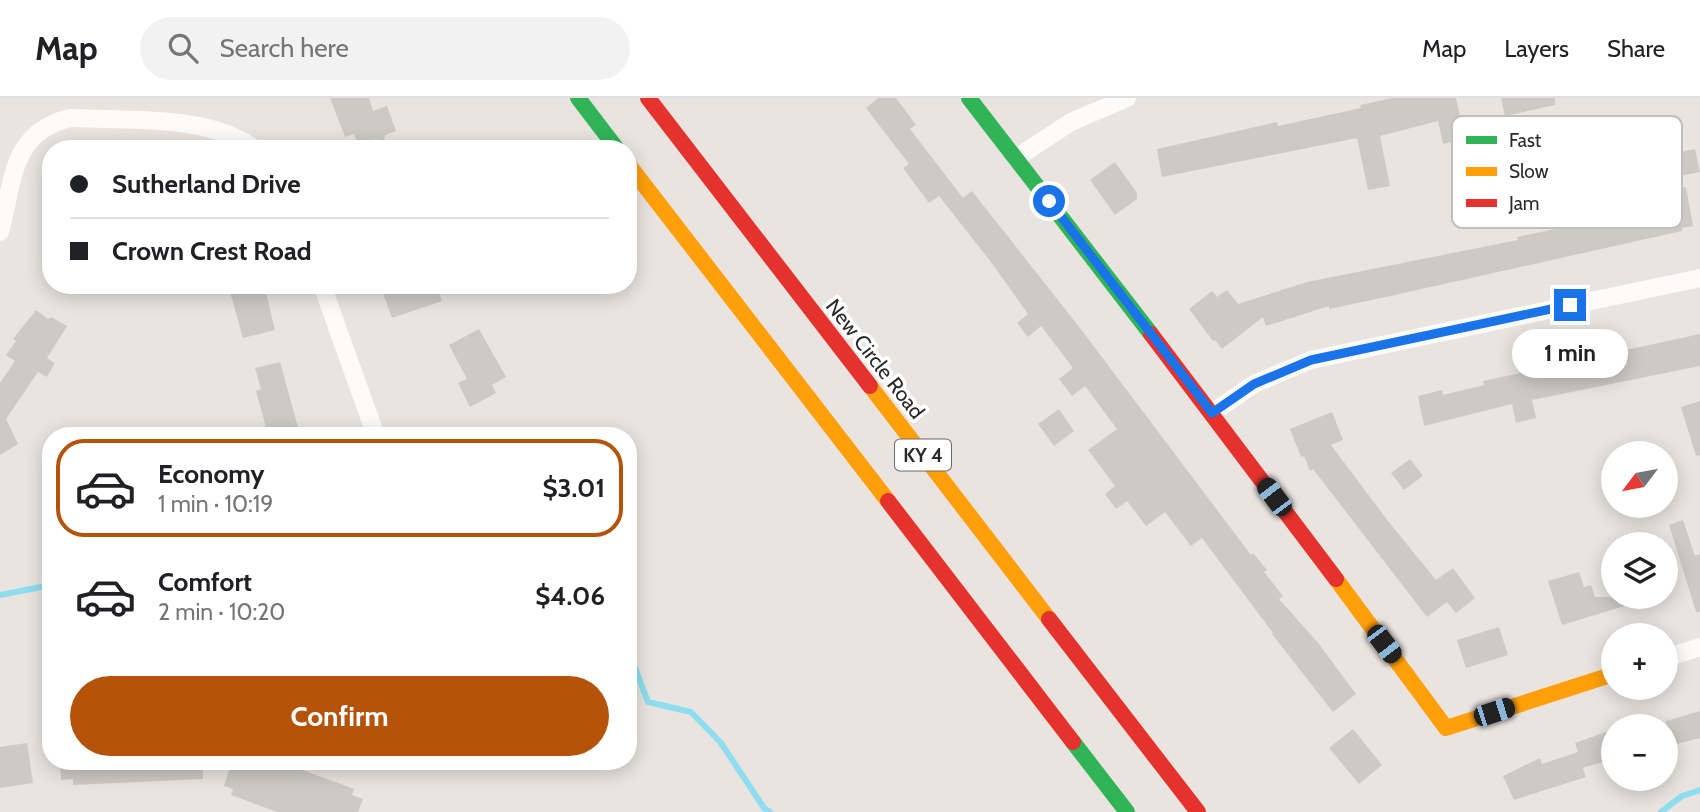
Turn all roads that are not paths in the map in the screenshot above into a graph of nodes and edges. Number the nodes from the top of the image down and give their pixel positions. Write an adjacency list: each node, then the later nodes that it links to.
1 (578, 98): 6 (main road)
2 (648, 98): 18 (main road, New Circle Road / KY 4)
3 (969, 98): 7 (main road)
4 (1126, 98): 7 (street)
5 (244, 140): 9 (street)
6 (610, 140)
7 (1016, 158): 12 (main road)
8 (637, 176): 17 (main road, KY 4)
9 (0, 232)
10 (1700, 278): 12 (street)
11 (325, 294): 13 (street)
12 (1212, 413): 16 (main road)
13 (373, 427)
14 (1700, 647): 15 (street)
15 (1678, 654)
16 (1601, 678)
17 (1127, 812)
18 (1198, 812)

